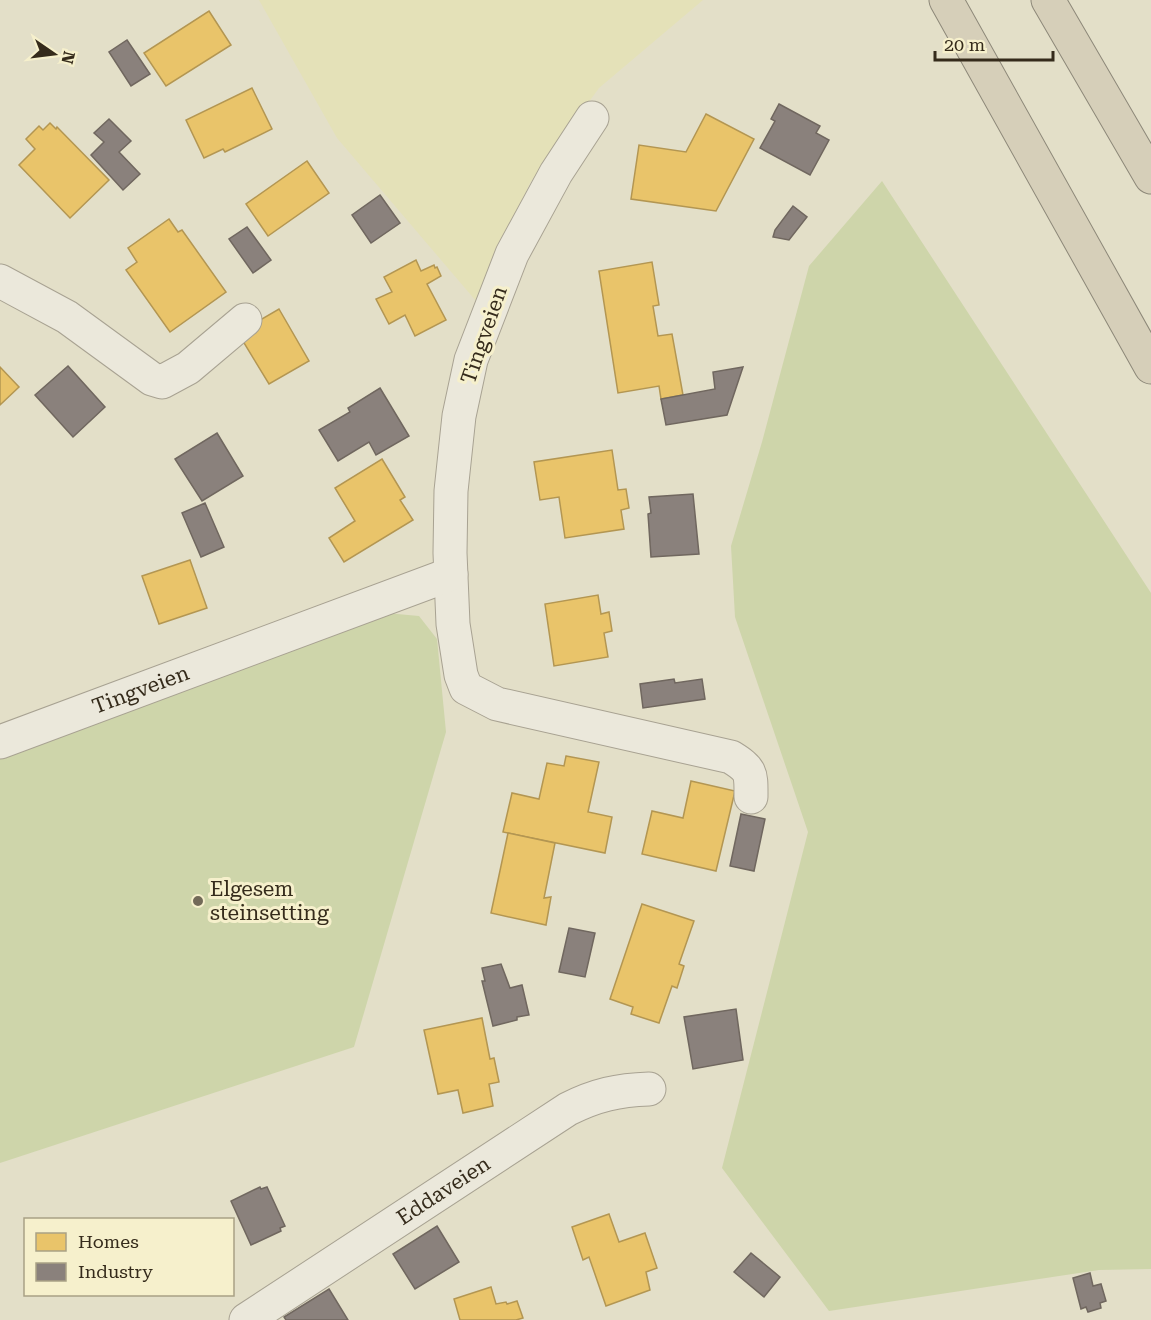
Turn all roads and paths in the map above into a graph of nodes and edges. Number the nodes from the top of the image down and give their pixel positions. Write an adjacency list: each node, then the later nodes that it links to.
1 (946, 0): 7 (highway)
2 (1048, 0): 4 (highway)
3 (592, 118): 8 (street, Tingveien)
4 (1151, 177)
5 (0, 281): 6 (street)
6 (246, 320)
7 (1151, 367)
8 (451, 574): 9 (street, Tingveien); 10 (street, Tingveien)
9 (0, 742)
10 (751, 797)
11 (650, 1089): 12 (street, Eddaveien)
12 (246, 1320)

